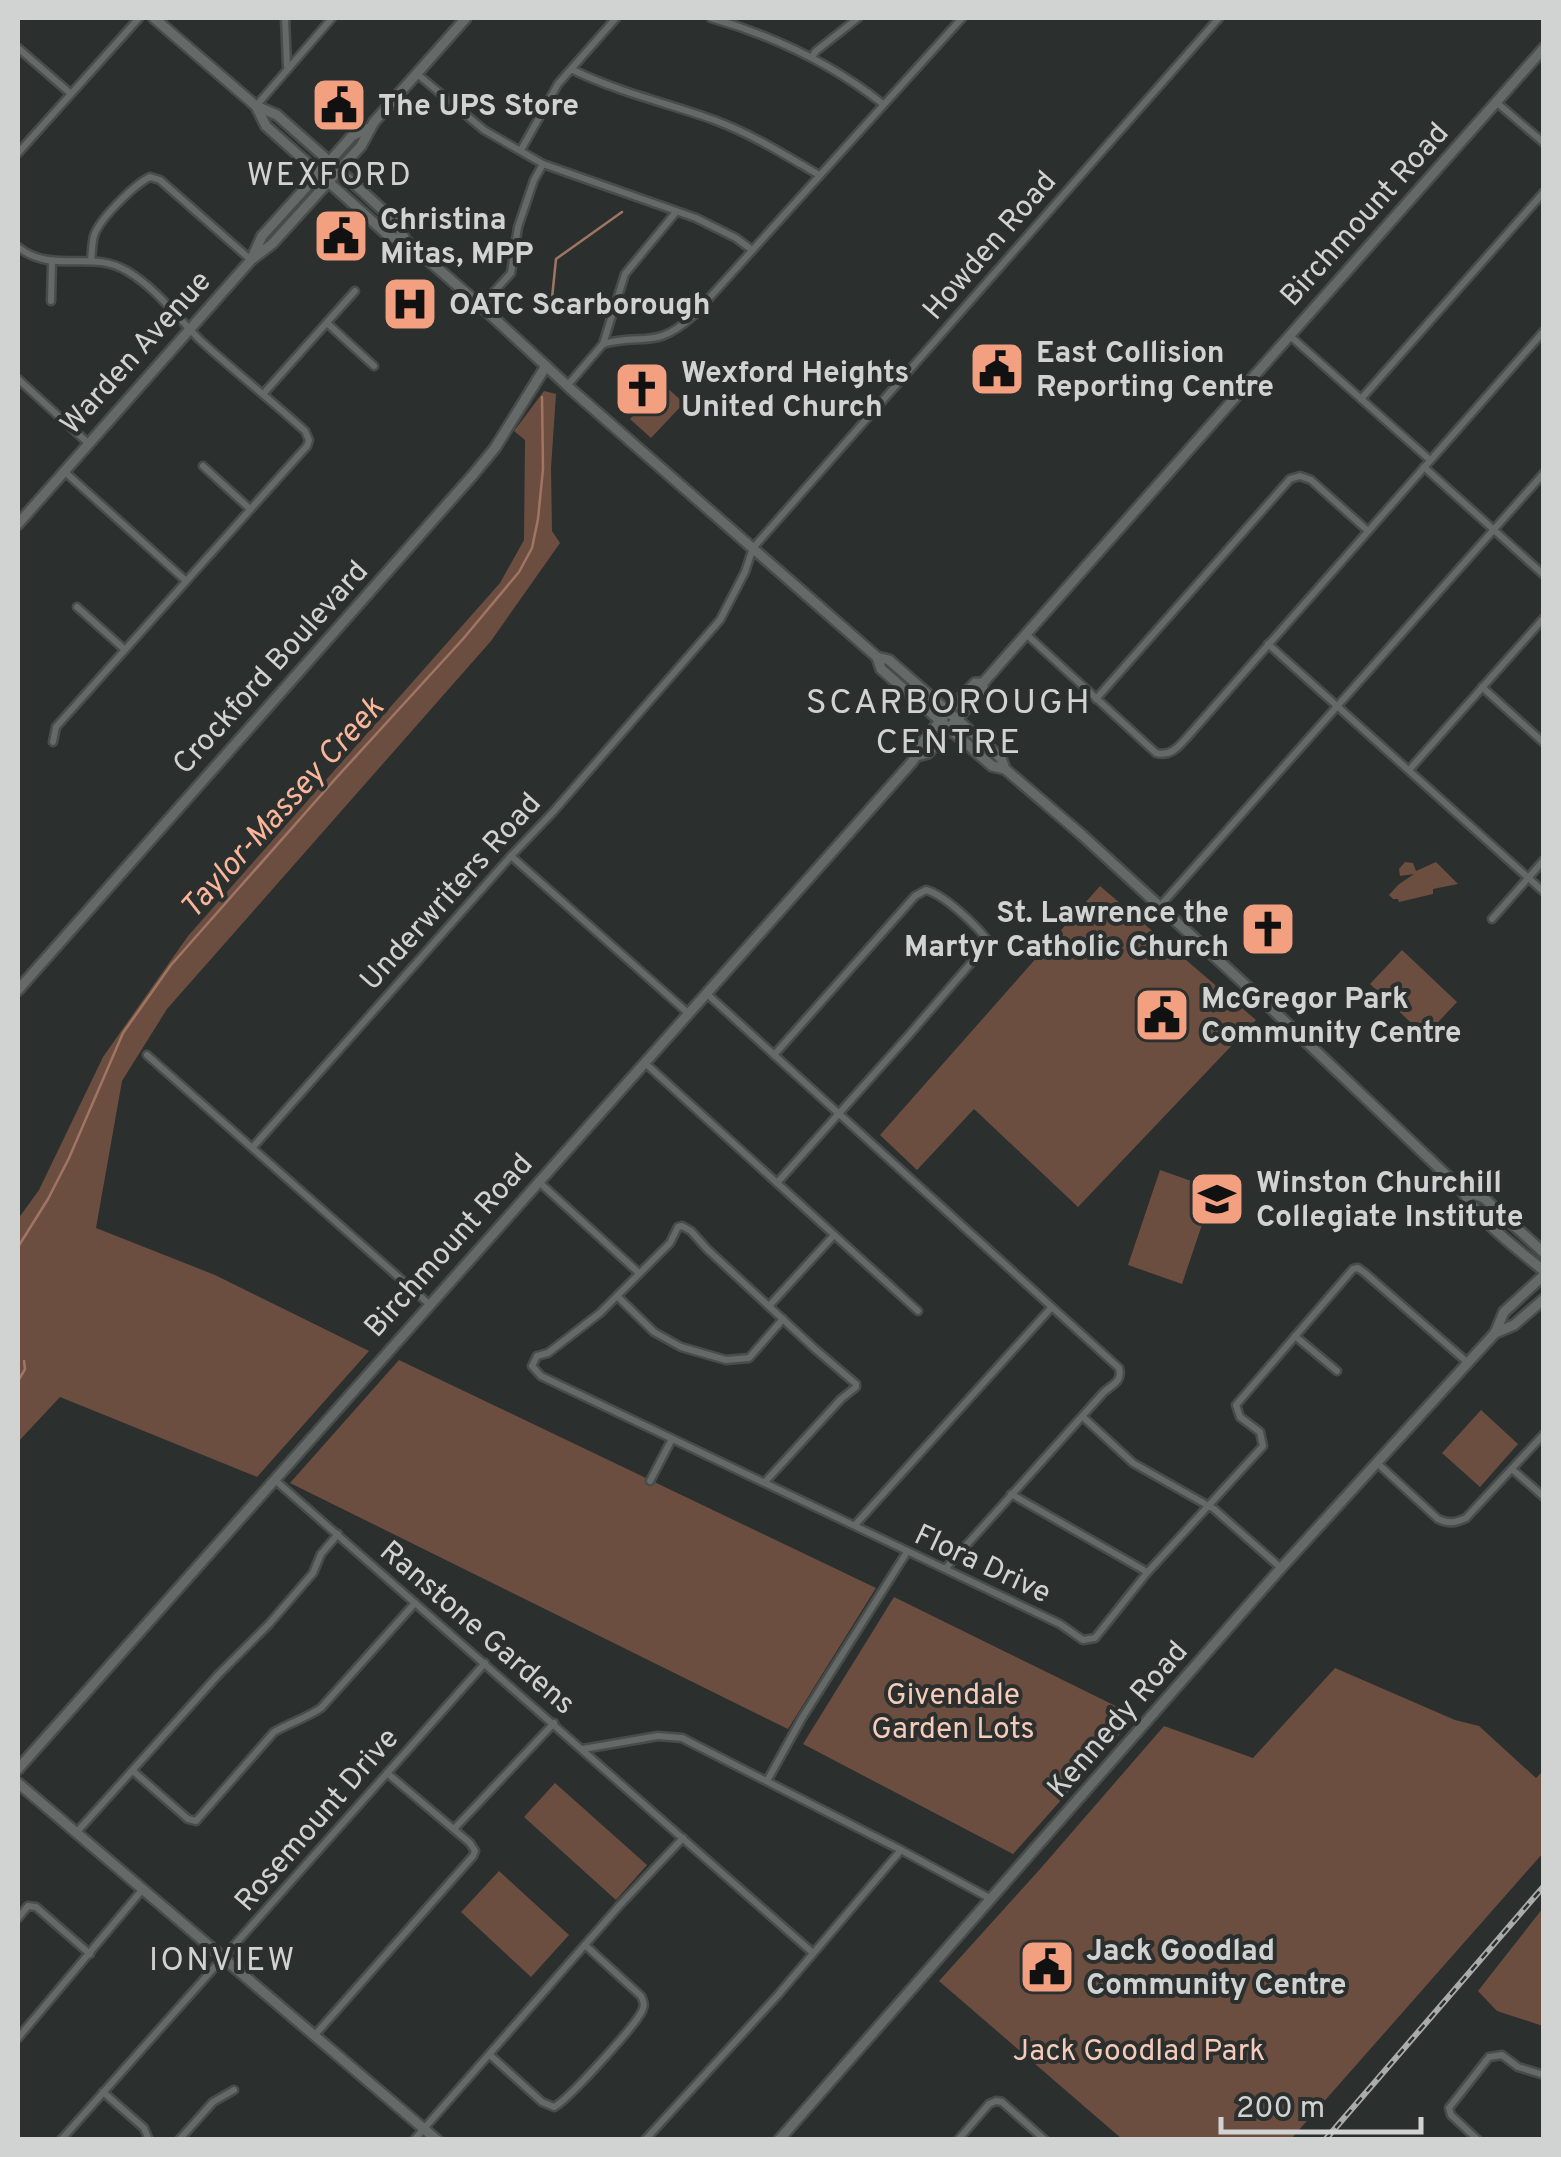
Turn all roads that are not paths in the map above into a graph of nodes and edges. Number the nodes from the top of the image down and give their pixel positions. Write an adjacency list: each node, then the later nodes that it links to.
1 (139, 18): 17 (street)
2 (154, 18): 20 (main road)
3 (285, 18): 14 (street)
4 (332, 18): 14 (street)
5 (466, 18): 16 (main road, Warden Avenue)
6 (616, 18): 15 (street)
7 (711, 18): 13 (street)
8 (858, 18): 13 (street)
9 (962, 18): 19 (street)
10 (1219, 18): 62 (street, Howden Road)
11 (18, 48): 17 (street)
12 (1544, 48): 18 (main road, Birchmount Road)
13 (812, 56): 19 (street)
14 (287, 69): 20 (street)
15 (573, 70): 23 (street); 29 (street)
16 (416, 73): 21 (main road, Warden Avenue); 23 (street)
17 (70, 93): 24 (street)
18 (1496, 102): 22 (street); 45 (main road, Birchmount Road)
19 (883, 104): 29 (street)
20 (256, 106): 25 (main road); 28 (main road)
21 (369, 128): 25 (main road, Warden Avenue); 27 (main road, Warden Avenue)
22 (1544, 144)
23 (521, 150): 26 (street)
24 (18, 153)
25 (329, 162): 27 (main road); 28 (main road, Warden Avenue)
26 (543, 164): 32 (street); 41 (street)
27 (339, 170): 30 (main road, Warden Avenue); 33 (main road)
28 (319, 174): 30 (main road); 37 (main road, Warden Avenue)
29 (819, 175): 35 (street)
30 (328, 182): 33 (main road); 37 (main road, Warden Avenue)
31 (1544, 192): 52 (street)
32 (676, 212): 35 (street); 46 (street)
33 (405, 240): 41 (main road)
34 (18, 246): 38 (street)
35 (752, 250): 46 (street)
36 (92, 260): 37 (street); 38 (street); 43 (street)
37 (251, 260): 43 (main road, Warden Avenue)
38 (52, 262): 40 (street)
39 (355, 291): 42 (street)
40 (51, 301)
41 (481, 306): 48 (main road)
42 (328, 323): 47 (street); 51 (street)
43 (190, 327): 51 (street); 53 (main road, Warden Avenue)
44 (1544, 332): 54 (street)
45 (1289, 336): 52 (street); 67 (main road, Birchmount Road)
46 (603, 344): 50 (street)
47 (374, 366)
48 (546, 366): 50 (main road); 86 (main road, Crockford Boulevard)
49 (18, 379): 53 (street)
50 (567, 386): 62 (main road)
51 (264, 393): 58 (street)
52 (1361, 399): 54 (street)
53 (88, 443): 56 (main road, Warden Avenue)
54 (1427, 463): 60 (street); 61 (street)
55 (203, 466): 58 (street)
56 (64, 471): 59 (main road, Warden Avenue); 64 (street)
57 (1544, 473): 60 (street)
58 (250, 508): 64 (street)
59 (18, 524)
60 (1494, 529): 63 (street); 73 (street)
61 (1368, 531): 68 (street); 72 (street)
62 (753, 548): 70 (main road); 80 (street, Underwriters Road)
63 (1544, 575)
64 (185, 580): 69 (street)
65 (77, 607): 69 (street)
66 (1544, 618): 71 (street)
67 (1026, 634): 72 (street); 74 (main road, Birchmount Road)
68 (1268, 644): 72 (street); 73 (street)
69 (124, 649): 76 (street)
70 (876, 656): 74 (main road); 75 (main road)
71 (1482, 687): 77 (street); 79 (street)
72 (1096, 699)
73 (1337, 706): 79 (street); 84 (street)
74 (953, 716): 75 (main road, Birchmount Road); 78 (main road)
75 (945, 726): 78 (main road); 87 (main road, Birchmount Road)
76 (53, 742)
77 (1544, 743)
78 (1005, 769): 84 (main road)
79 (1408, 770): 82 (street)
80 (510, 856): 88 (street); 93 (street, Underwriters Road)
81 (1544, 860): 82 (street)
82 (1528, 878): 83 (street); 85 (street)
83 (1544, 892)
84 (1159, 906): 96 (main road)
85 (1492, 919)
86 (18, 990)
87 (706, 993): 88 (main road, Birchmount Road); 89 (street)
88 (688, 1013): 91 (main road, Birchmount Road)
89 (774, 1054): 92 (street); 92 (street)
90 (146, 1055): 93 (street)
91 (644, 1062): 94 (main road, Birchmount Road); 95 (street)
92 (839, 1114): 95 (street); 107 (street)
93 (253, 1147): 105 (street)
94 (538, 1182): 100 (street); 105 (main road, Birchmount Road)
95 (777, 1183): 97 (street)
96 (1462, 1189): 98 (main road); 99 (main road)
97 (834, 1235): 106 (street); 108 (street)
98 (1544, 1253)
99 (1532, 1262): 101 (main road); 102 (main road)
100 (639, 1273): 103 (street, Flora Drive); 106 (street, Flora Drive)
101 (1544, 1273): 102 (main road, Kennedy Road)
102 (1524, 1293): 110 (main road, Kennedy Road)
103 (618, 1296): 109 (street); 116 (street, Flora Drive)
104 (1544, 1299): 110 (main road, Kennedy Road)
105 (429, 1304): 119 (main road, Birchmount Road)
106 (769, 1306): 109 (street)
107 (1051, 1308): 114 (street); 125 (street)
108 (918, 1311)
109 (783, 1320): 121 (street)
110 (1495, 1332): 112 (main road, Kennedy Road)
111 (1295, 1336): 112 (street, Flora Drive); 113 (street); 124 (street, Flora Drive)
112 (1468, 1362): 117 (main road, Kennedy Road)
113 (1337, 1372)
114 (1083, 1417): 122 (street); 124 (street)
115 (1544, 1434): 118 (street)
116 (672, 1439): 120 (street); 121 (street, Flora Drive)
117 (1376, 1462): 118 (street); 128 (main road, Kennedy Road)
118 (1512, 1469): 123 (street)
119 (274, 1479): 126 (street, Ranstone Gardens); 135 (main road, Birchmount Road)
120 (650, 1481)
121 (765, 1482): 125 (street, Flora Drive)
122 (1011, 1494): 129 (street); 130 (street)
123 (1544, 1497)
124 (1208, 1505): 128 (street); 130 (street, Flora Drive)
125 (855, 1525): 127 (street, Flora Drive)
126 (338, 1534): 131 (street, Ranstone Gardens); 136 (street)
127 (906, 1552): 129 (street, Flora Drive); 138 (street)
128 (1281, 1568): 145 (main road, Kennedy Road)
129 (945, 1569): 130 (street, Flora Drive)
130 (1147, 1572)
131 (415, 1603): 132 (street, Ranstone Gardens); 136 (street)
132 (485, 1663): 133 (street, Ranstone Gardens); 137 (street, Rosemount Drive)
133 (554, 1723): 134 (street, Ranstone Gardens); 140 (street)
134 (583, 1749): 138 (street, Ranstone Gardens); 142 (street)
135 (18, 1768)
136 (133, 1770): 141 (street)
137 (387, 1773): 140 (street); 150 (street, Rosemount Drive)
138 (767, 1781): 143 (street, Ranstone Gardens)
139 (18, 1784): 141 (main road)
140 (454, 1829): 151 (street)
141 (76, 1833): 144 (main road)
142 (683, 1838): 147 (street); 148 (street)
143 (901, 1850): 145 (street, Ranstone Gardens); 148 (street)
144 (142, 1890): 149 (street); 150 (main road)
145 (992, 1900): 164 (main road, Kennedy Road)
146 (18, 1918): 149 (street)
147 (585, 1945): 153 (street); 153 (street)
148 (812, 1953): 163 (street)
149 (90, 1954): 152 (street)
150 (223, 1959): 151 (main road); 156 (street, Rosemount Drive)
151 (314, 2036): 157 (main road)
152 (18, 2038)
153 (490, 2054): 157 (street)
154 (1544, 2075): 167 (street)
155 (234, 2090): 160 (street)
156 (103, 2092): 158 (street, Rosemount Drive); 159 (street)
157 (424, 2128): 161 (street); 162 (main road)
158 (61, 2140)
159 (149, 2140)
160 (179, 2140)
161 (414, 2140)
162 (438, 2140)
163 (645, 2140)
164 (779, 2140)
165 (958, 2140): 166 (street)
166 (1045, 2140)
167 (1478, 2140)

